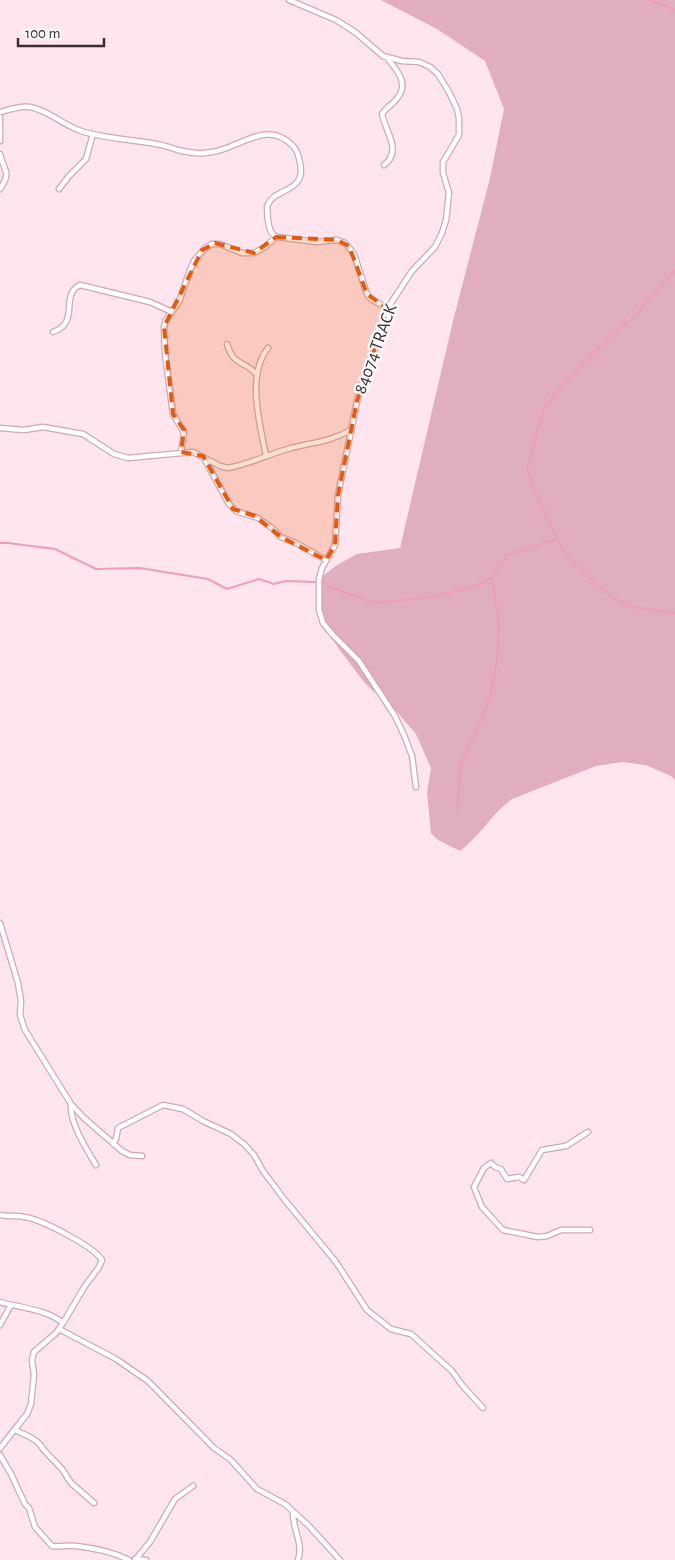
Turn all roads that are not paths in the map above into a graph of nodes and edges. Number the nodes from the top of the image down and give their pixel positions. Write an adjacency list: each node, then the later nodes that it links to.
1 (289, 0): 2 (street, 84074 TRACK)
2 (387, 58): 8 (street); 12 (street, 84074 TRACK)
3 (0, 112): 5 (street)
4 (0, 117): 6 (street)
5 (93, 134): 10 (street); 11 (street)
6 (0, 141)
7 (0, 154): 9 (street)
8 (384, 165)
9 (0, 189)
10 (59, 189)
11 (276, 237): 12 (street); 13 (street)
12 (388, 309): 19 (street, 84074 TRACK)
13 (172, 312): 14 (street); 20 (street)
14 (53, 332)
15 (227, 344): 17 (street)
16 (268, 348): 17 (street)
17 (257, 375): 22 (street)
18 (0, 428): 20 (street)
19 (351, 430): 22 (street); 23 (street, 84074 TRACK)
20 (182, 452): 21 (street)
21 (203, 456): 22 (street); 23 (street)
22 (266, 456)
23 (326, 560): 24 (street, 84074 TRACK)
24 (416, 787)
25 (0, 923): 26 (street)
26 (71, 1104): 28 (street); 30 (street)
27 (588, 1132): 32 (street)
28 (113, 1144): 29 (street); 38 (street)
29 (142, 1156)
30 (96, 1166)
31 (0, 1215): 35 (street)
32 (590, 1230)
33 (0, 1302): 34 (street)
34 (11, 1305): 35 (street); 36 (street)
35 (63, 1324): 37 (street)
36 (0, 1325)
37 (59, 1329): 39 (street); 44 (street)
38 (484, 1408)
39 (15, 1430): 40 (street); 43 (street)
40 (0, 1448)
41 (0, 1455): 45 (street)
42 (193, 1486): 45 (street)
43 (94, 1503)
44 (293, 1512): 47 (street); 48 (street)
45 (133, 1560): 46 (street)
46 (146, 1560)
47 (298, 1560)
48 (340, 1560)

